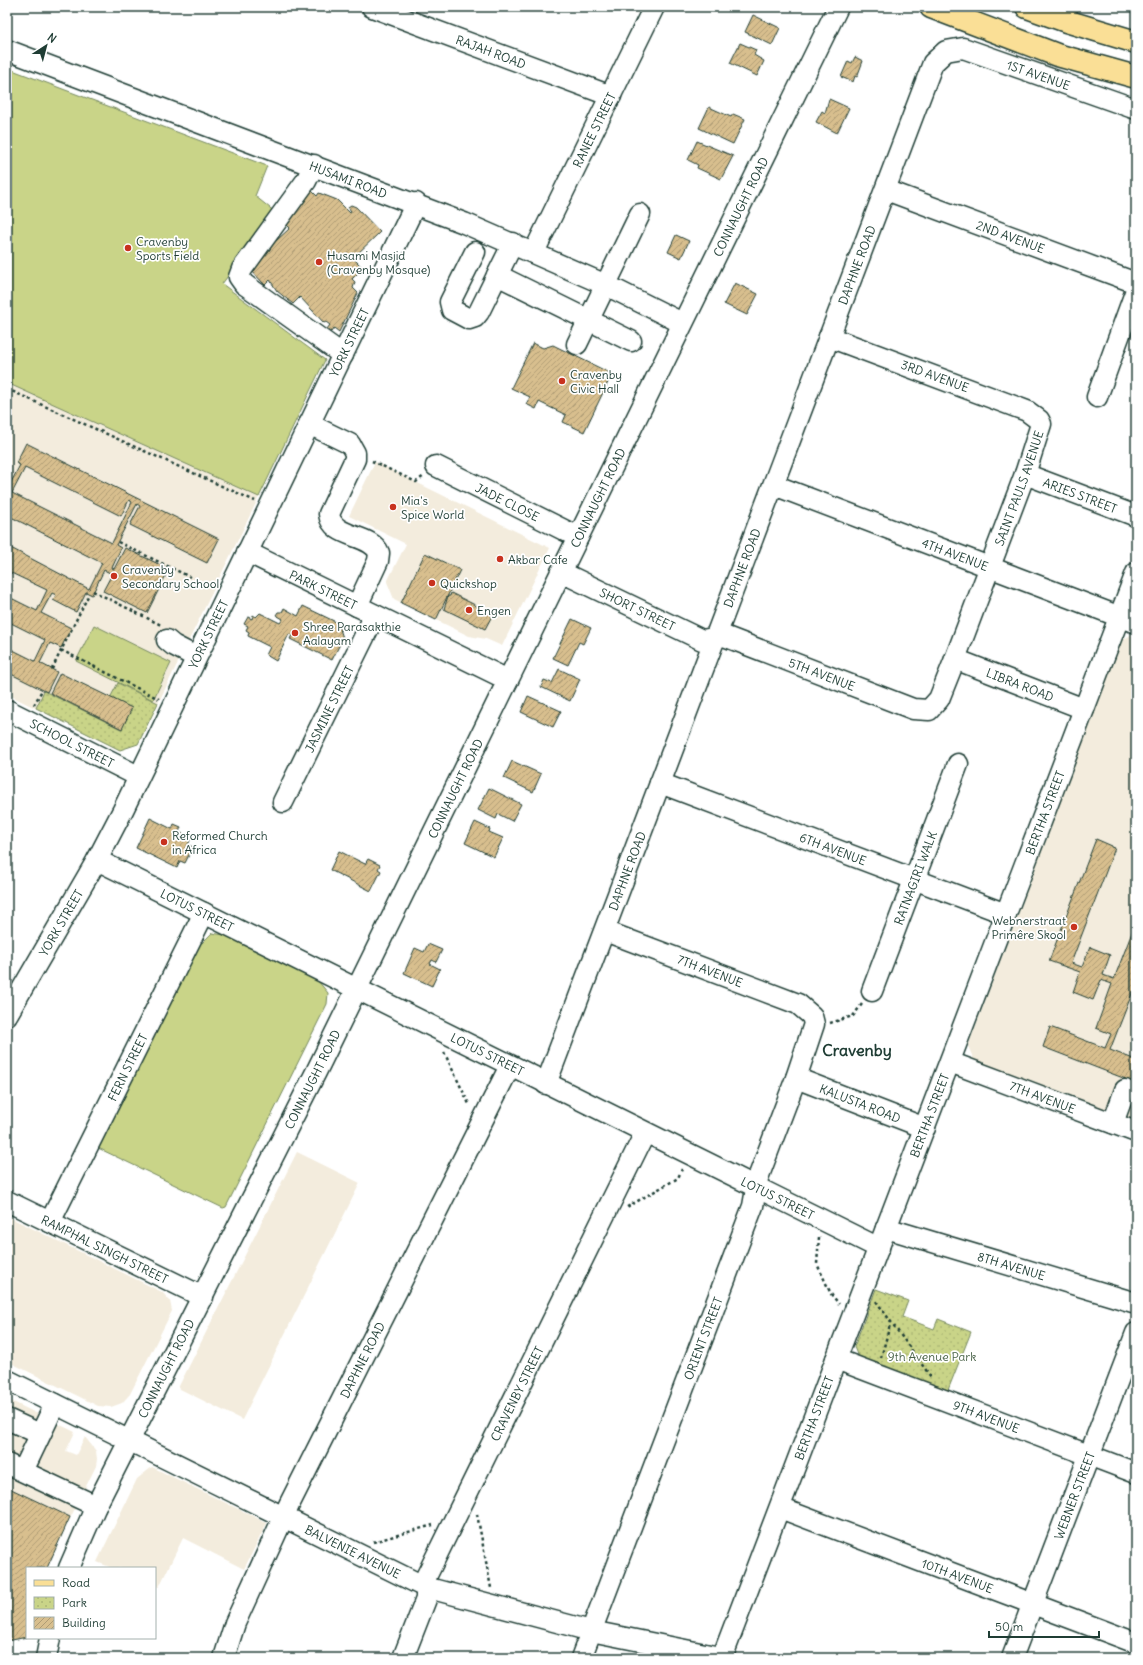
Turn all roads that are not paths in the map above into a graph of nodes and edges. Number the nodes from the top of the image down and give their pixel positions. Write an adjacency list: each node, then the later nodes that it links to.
1 (372, 7): 10 (street, RAJAH ROAD)
2 (654, 7): 10 (street, RANEE STREET)
3 (838, 7): 24 (street, CONNAUGHT ROAD)
4 (931, 7): 9 (main road)
5 (1027, 7): 6 (main road)
6 (1136, 42)
7 (7, 50): 12 (street, HUSAMI ROAD)
8 (941, 54): 11 (street, 1ST AVENUE); 13 (street, DAPHNE ROAD)
9 (1136, 77)
10 (611, 96): 18 (street, RANEE STREET)
11 (1136, 110)
12 (314, 165): 14 (street, HUSAMI ROAD); 28 (street)
13 (886, 190): 20 (street, 2ND AVENUE); 25 (street, DAPHNE ROAD)
14 (416, 203): 16 (street, HUSAMI ROAD); 28 (street, YORK STREET)
15 (640, 214): 21 (street)
16 (513, 243): 18 (street, HUSAMI ROAD); 19 (street)
17 (475, 252): 19 (street)
18 (534, 252): 21 (street, HUSAMI ROAD)
19 (497, 275): 23 (street)
20 (1136, 283)
21 (606, 285): 23 (street); 24 (street, HUSAMI ROAD)
22 (1136, 290): 29 (street)
23 (589, 320): 26 (street); 27 (street)
24 (682, 323): 36 (street, CONNAUGHT ROAD)
25 (829, 337): 30 (street, 3RD AVENUE); 34 (street, DAPHNE ROAD)
26 (631, 341)
27 (577, 344)
28 (343, 354): 31 (street, YORK STREET)
29 (1097, 397)
30 (1039, 420): 33 (street, SAINT PAULS AVENUE)
31 (309, 424): 37 (street, YORK STREET); 41 (street)
32 (436, 466): 36 (street, JADE CLOSE)
33 (1025, 474): 35 (street, ARIES STREET); 38 (street, SAINT PAULS AVENUE)
34 (774, 485): 38 (street, 4TH AVENUE); 45 (street, DAPHNE ROAD)
35 (1136, 516)
36 (578, 537): 39 (street, CONNAUGHT ROAD)
37 (246, 552): 41 (street, PARK STREET); 46 (street, YORK STREET)
38 (990, 567): 43 (street, 4TH AVENUE); 47 (street, SAINT PAULS AVENUE)
39 (561, 572): 45 (street, SHORT STREET); 48 (street, CONNAUGHT ROAD)
40 (1136, 573): 43 (street, BERTHA STREET)
41 (357, 606): 42 (street, PARK STREET)
42 (375, 615): 48 (street, PARK STREET); 55 (street, JASMINE STREET)
43 (1128, 620): 49 (street, BERTHA STREET)
44 (166, 634): 46 (street)
45 (716, 637): 51 (street, 5TH AVENUE); 54 (street, DAPHNE ROAD)
46 (196, 656): 53 (street, YORK STREET)
47 (955, 659): 49 (street, LIBRA ROAD); 51 (street, SAINT PAULS AVENUE)
48 (508, 680): 61 (street, CONNAUGHT ROAD)
49 (1084, 709): 59 (street, BERTHA STREET)
50 (7, 710): 53 (street, SCHOOL STREET)
51 (929, 710)
52 (958, 764): 57 (street, RATNAGIRI WALK)
53 (138, 776): 56 (street, YORK STREET)
54 (660, 783): 57 (street, 6TH AVENUE); 60 (street, DAPHNE ROAD)
55 (283, 802)
56 (97, 860): 58 (street, LOTUS STREET); 63 (street, YORK STREET)
57 (914, 879): 59 (street, 6TH AVENUE); 62 (street, RATNAGIRI WALK)
58 (204, 913): 61 (street, LOTUS STREET); 76 (street, FERN STREET)
59 (1006, 914): 65 (street, BERTHA STREET)
60 (605, 931): 64 (street, 7TH AVENUE); 68 (street, DAPHNE ROAD)
61 (356, 989): 66 (street, LOTUS STREET); 79 (street, CONNAUGHT ROAD)
62 (868, 997)
63 (7, 1015)
64 (819, 1020): 67 (street, ORIENT STREET)
65 (950, 1062): 70 (street, 7TH AVENUE); 71 (street, BERTHA STREET)
66 (510, 1066): 68 (street, LOTUS STREET); 93 (street, DAPHNE ROAD)
67 (796, 1078): 71 (street, KALUSTA ROAD); 74 (street, ORIENT STREET)
68 (546, 1084): 73 (street, LOTUS STREET)
69 (1125, 1090): 70 (street)
70 (1113, 1123): 72 (street, 7TH AVENUE)
71 (925, 1128): 77 (street, BERTHA STREET)
72 (1136, 1132)
73 (645, 1133): 74 (street, LOTUS STREET); 95 (street, CRAVENBY STREET)
74 (757, 1188): 78 (street, LOTUS STREET); 97 (street, ORIENT STREET)
75 (7, 1201): 76 (street, RAMPHAL SINGH STREET)
76 (50, 1222): 79 (street, RAMPHAL SINGH STREET)
77 (886, 1228): 78 (street, BERTHA STREET); 80 (street, 8TH AVENUE)
78 (878, 1248): 82 (street, BERTHA STREET)
79 (203, 1297): 87 (street, CONNAUGHT ROAD)
80 (1136, 1303)
81 (1136, 1333): 88 (street, WEBNER STREET)
82 (836, 1359): 88 (street, 9TH AVENUE); 92 (street, BERTHA STREET)
83 (7, 1380): 84 (street, BALVENIE AVENUE)
84 (55, 1404): 86 (street); 87 (street, BALVENIE AVENUE)
85 (7, 1419): 86 (street)
86 (40, 1434): 89 (street)
87 (130, 1441): 91 (street, CONNAUGHT ROAD); 93 (street, BALVENIE AVENUE)
88 (1090, 1455): 90 (street, 9TH AVENUE); 96 (street, WEBNER STREET)
89 (15, 1467): 91 (street)
90 (1136, 1473)
91 (96, 1506): 94 (street, CONNAUGHT ROAD)
92 (780, 1508): 96 (street, 10TH AVENUE); 104 (street, BERTHA STREET)
93 (284, 1517): 95 (street, BALVENIE AVENUE); 101 (street, DAPHNE ROAD)
94 (69, 1567)
95 (425, 1586): 97 (street, BALVENIE AVENUE); 102 (street, CRAVENBY STREET)
96 (1033, 1603): 99 (street, 10TH AVENUE); 105 (street, WEBNER STREET)
97 (591, 1631): 103 (street, ORIENT STREET); 104 (street, BALVENIE AVENUE)
98 (50, 1639): 100 (street)
99 (1136, 1643)
100 (46, 1658)
101 (224, 1658)
102 (403, 1658)
103 (581, 1658)
104 (723, 1658)
105 (1012, 1658)

